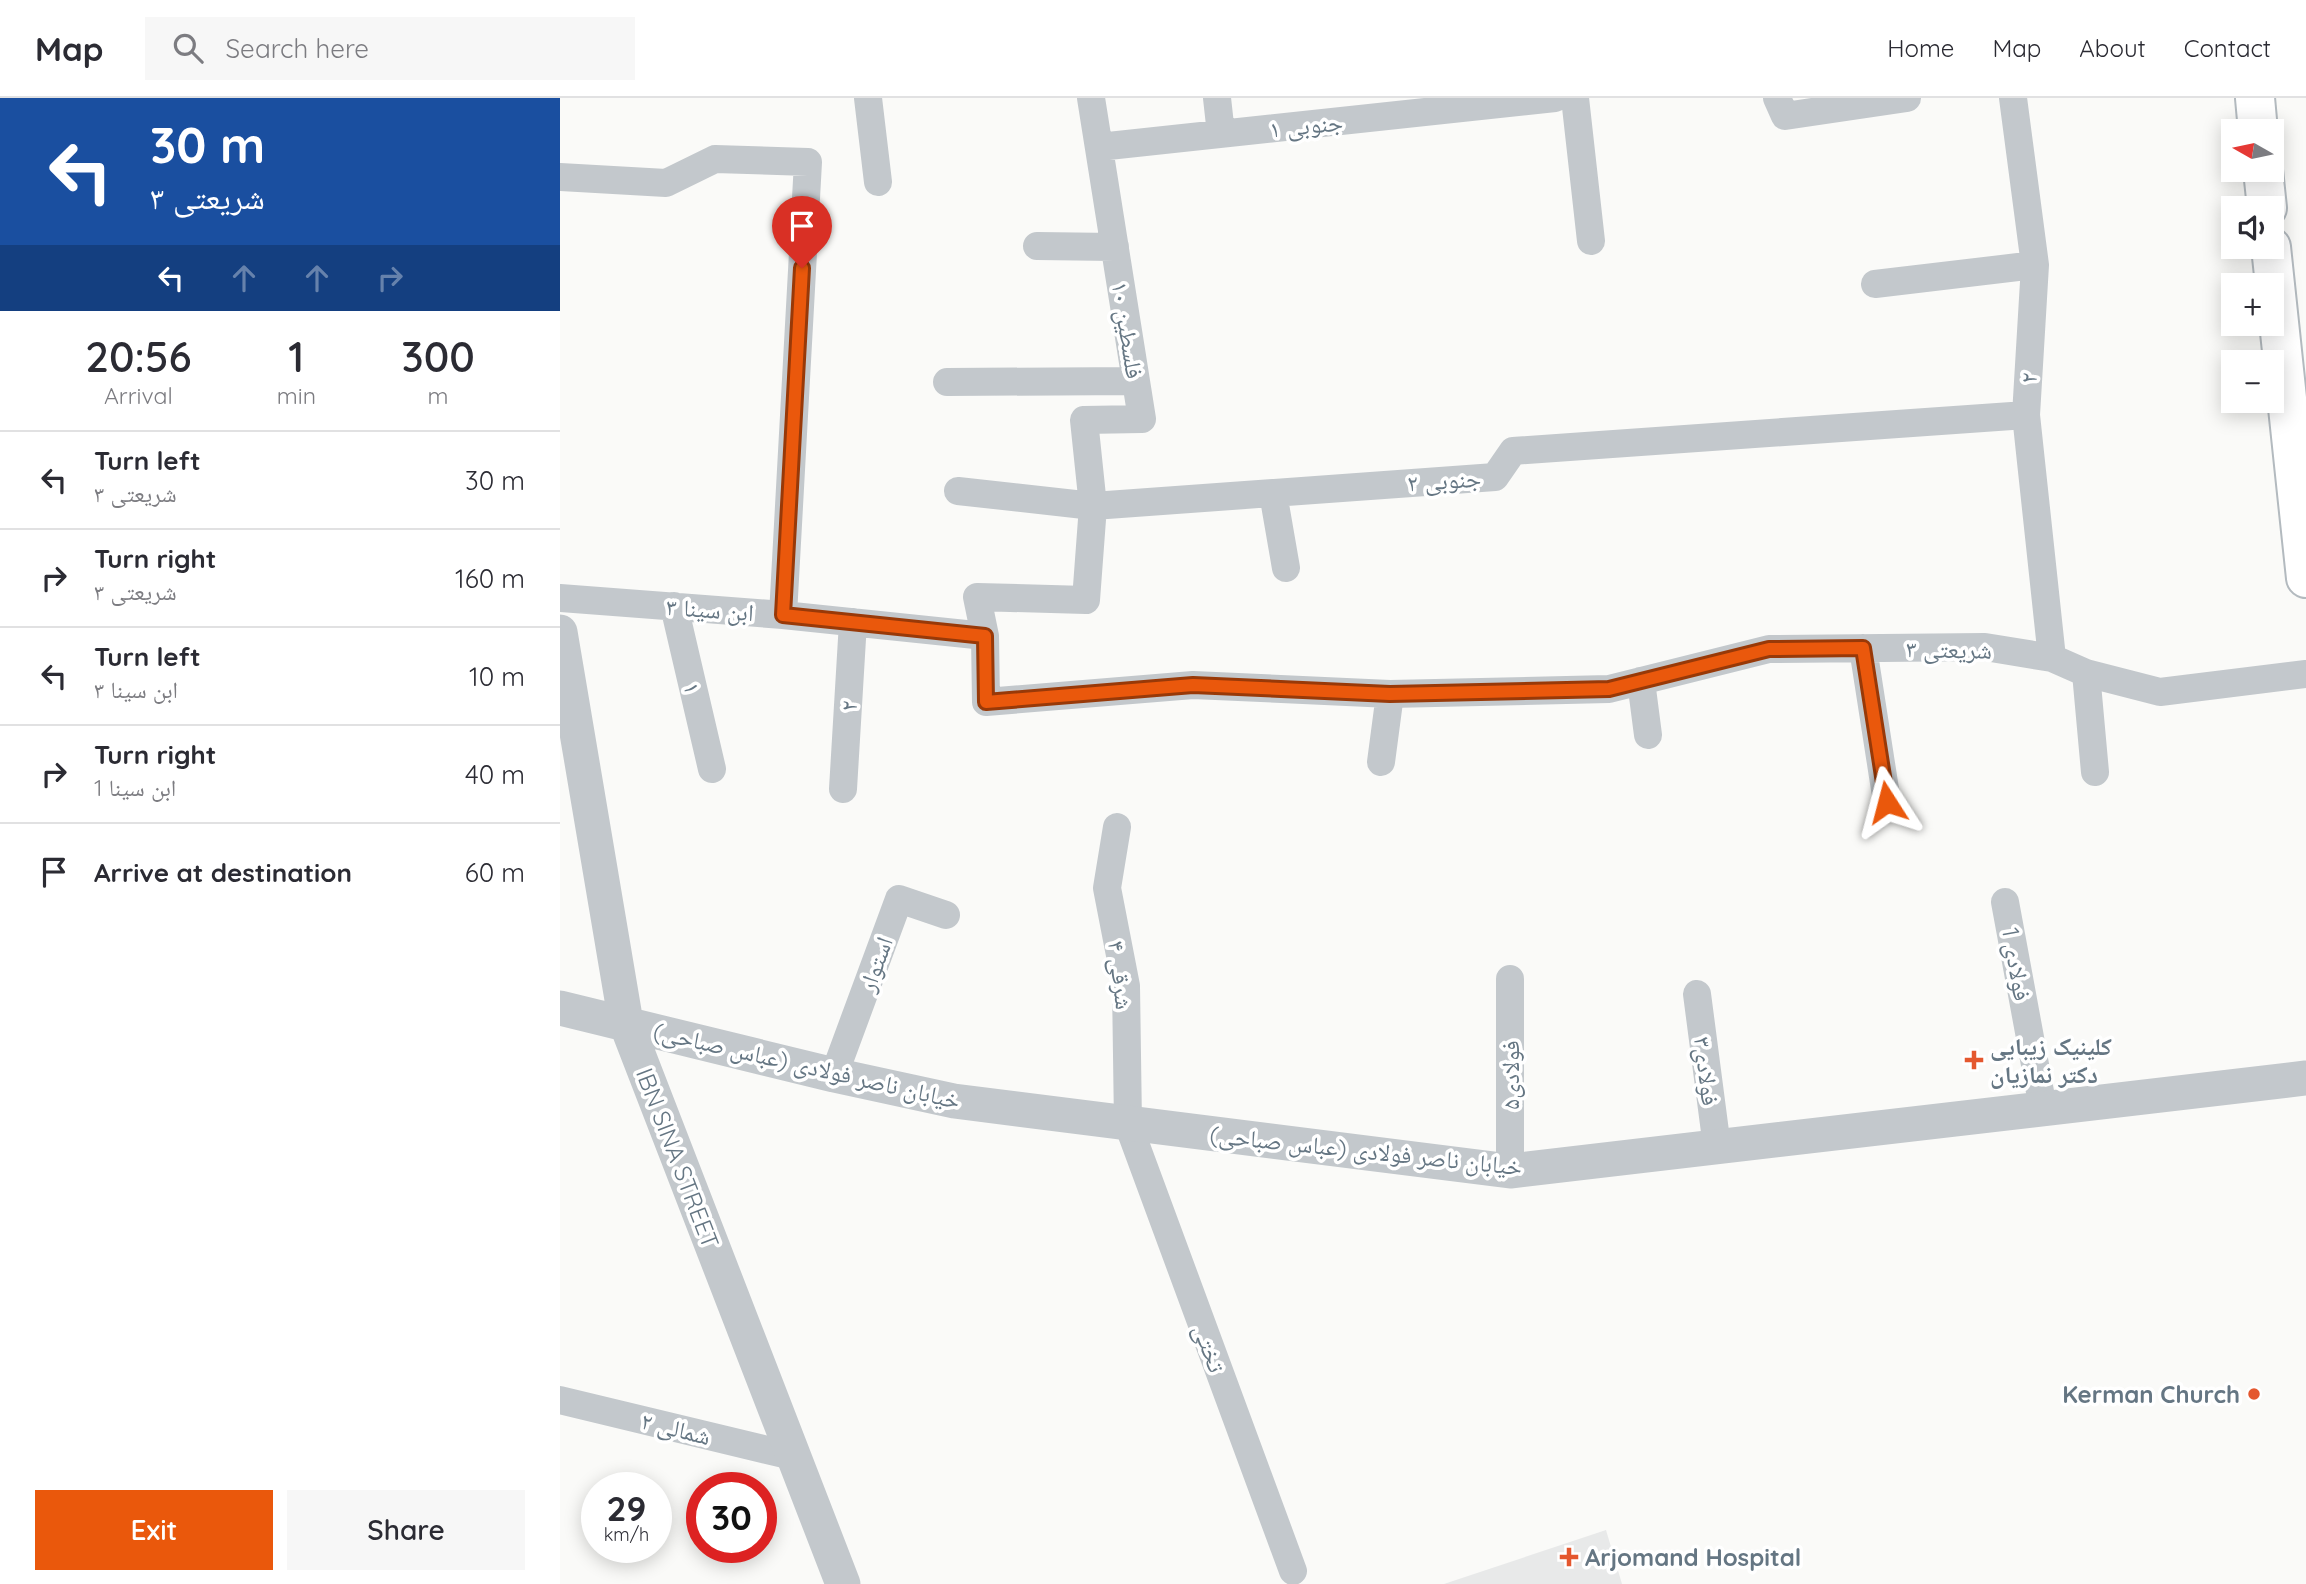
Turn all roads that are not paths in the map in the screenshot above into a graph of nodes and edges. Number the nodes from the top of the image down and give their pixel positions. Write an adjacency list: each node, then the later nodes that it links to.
1 (868, 98): 14 (street)
2 (1091, 98): 12 (street, فلسطین ۱۰)
3 (1217, 98): 11 (street)
4 (1555, 98): 11 (street, ۱ جنوبی)
5 (1575, 98): 15 (street)
6 (1777, 98): 7 (street)
7 (1907, 98)
8 (2013, 98): 19 (street, ۲)
9 (2255, 98): 10 (main road)
10 (2257, 119)
11 (1221, 134): 12 (street, ۱ جنوبی)
12 (1099, 147): 17 (street, فلسطین ۱۰)
13 (560, 177): 31 (street)
14 (878, 182)
15 (1591, 242)
16 (1037, 246): 17 (street)
17 (1115, 247): 21 (street, فلسطین ۱۰)
18 (2272, 259): 28 (main road)
19 (2035, 265): 20 (street); 23 (street, ۲)
20 (1875, 284)
21 (1136, 381): 22 (street); 26 (street, فلسطین ۱۰)
22 (947, 382)
23 (2026, 415): 25 (street, ۲ جنوبی); 36 (street, ۲)
24 (958, 491): 26 (street)
25 (1273, 493): 26 (street, ۲ جنوبی); 27 (street)
26 (1093, 506): 34 (street)
27 (1286, 568)
28 (2306, 578)
29 (560, 598): 30 (street, ابن سینا ۳)
30 (674, 606): 31 (street, ابن سینا ۳); 43 (street, ۱)
31 (783, 615): 32 (street, ابن سینا ۳)
32 (853, 622): 34 (street, ابن سینا ۳); 45 (street, ۲)
33 (560, 632): 53 (street, IBN SINA STREET)
34 (985, 636): 40 (street, شریعتی ۳)
35 (1863, 648): 36 (street, شریعتی ۳); 39 (street, شریعتی ۳); 46 (street)
36 (2052, 658): 37 (street, شریعتی ۳)
37 (2086, 673): 38 (street, شریعتی ۳); 44 (street)
38 (2306, 674)
39 (1641, 681): 40 (street, شریعتی ۳); 41 (street)
40 (1390, 694): 42 (street)
41 (1648, 735)
42 (1381, 762)
43 (712, 769)
44 (2095, 772)
45 (844, 789)
46 (1887, 802)
47 (1117, 827): 57 (street, ۴ شرقی)
48 (2006, 902): 56 (street, فولادی 1)
49 (946, 915): 54 (street, استوار)
50 (1510, 979): 59 (street, فولادی۵)
51 (1697, 994): 58 (street, فولادی۳)
52 (560, 1009): 53 (street, خیابان ناصر فولادی (عباس صباحی))
53 (626, 1023): 54 (street, خیابان ناصر فولادی (عباس صباحی)); 61 (street, IBN SINA STREET)
54 (835, 1075): 57 (street, خیابان ناصر فولادی (عباس صباحی))
55 (2306, 1078): 56 (street, خیابان ناصر فولادی (عباس صباحی))
56 (2043, 1108): 58 (street, خیابان ناصر فولادی (عباس صباحی))
57 (1128, 1124): 59 (street, خیابان ناصر فولادی (عباس صباحی)); 62 (street, تختی)
58 (1717, 1147): 59 (street, خیابان ناصر فولادی (عباس صباحی))
59 (1510, 1171)
60 (560, 1400): 61 (street, ۲ شمالی)
61 (792, 1456): 63 (street, IBN SINA STREET)
62 (1293, 1572)
63 (843, 1584)

